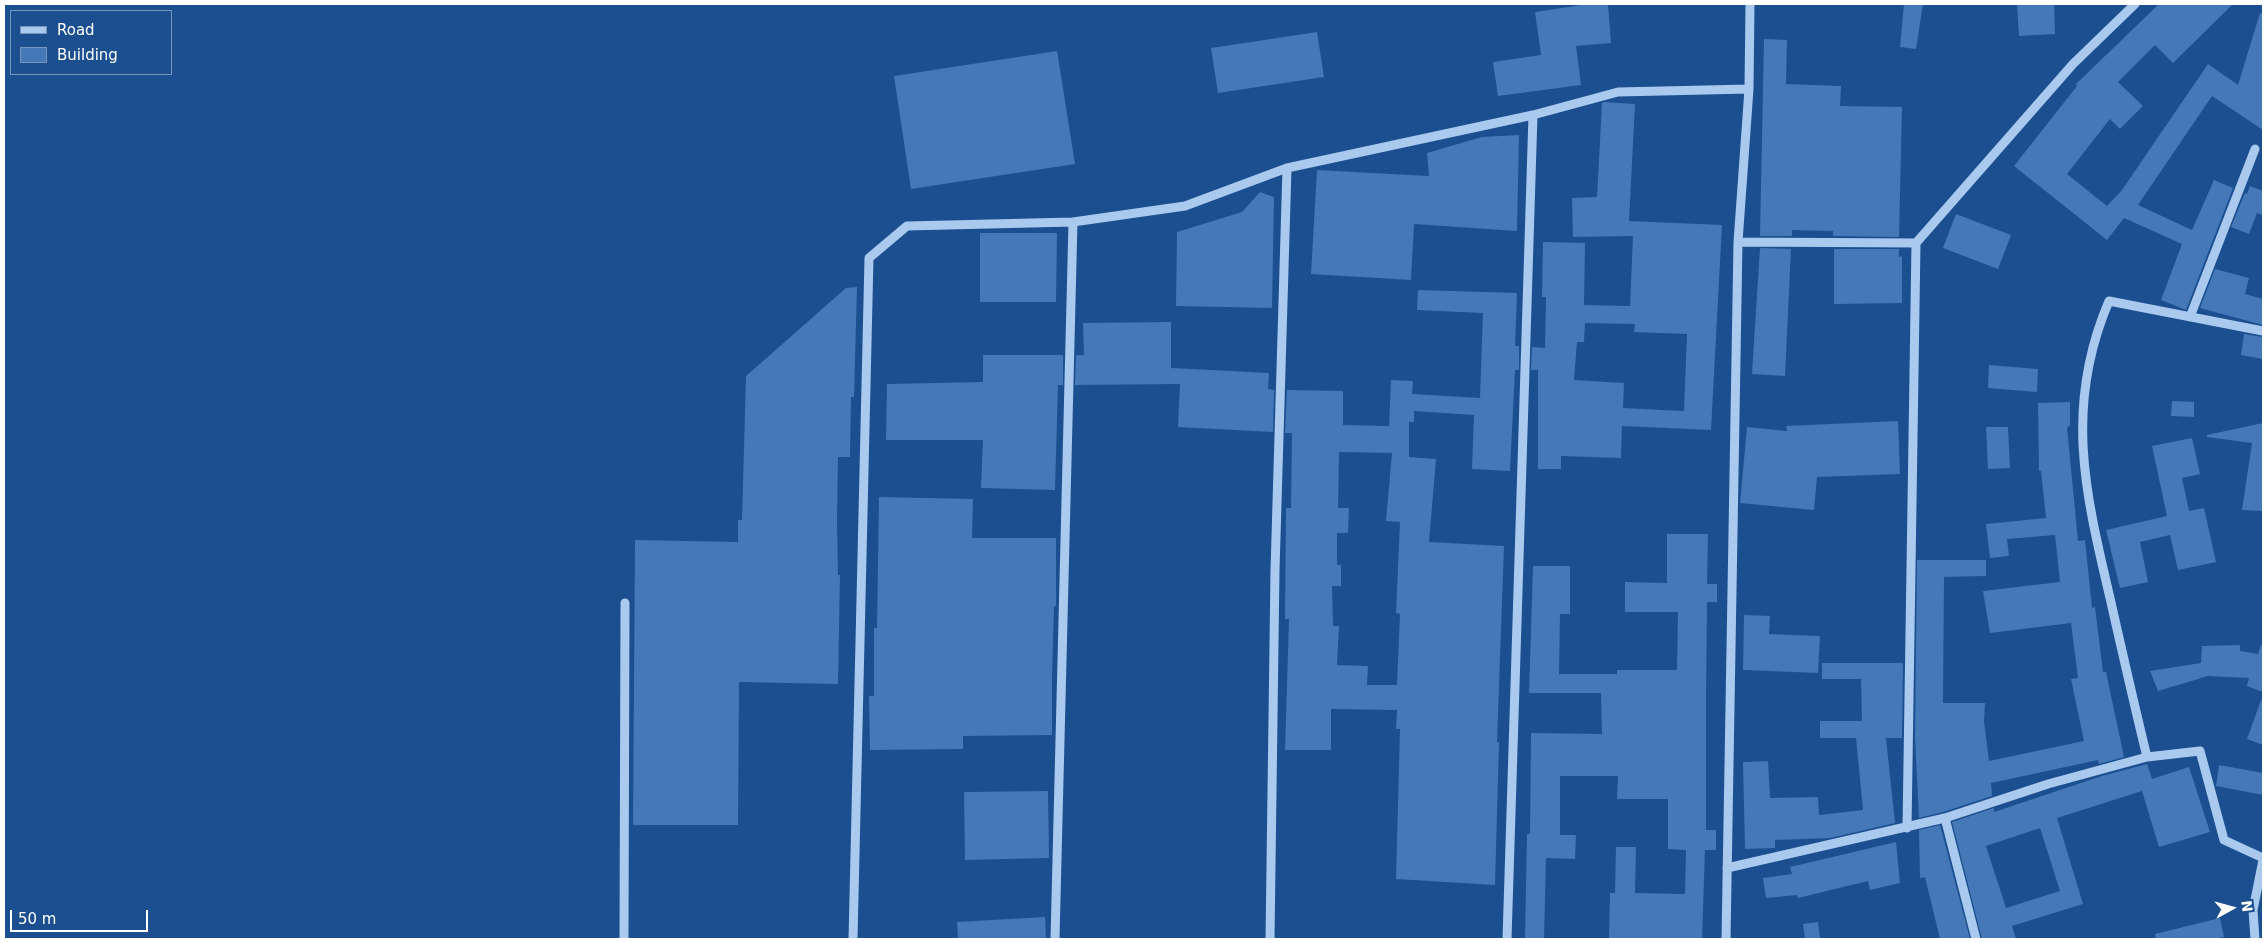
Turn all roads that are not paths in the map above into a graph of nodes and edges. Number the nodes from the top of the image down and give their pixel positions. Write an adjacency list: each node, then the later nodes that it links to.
1 (1750, 4): 3 (street)
2 (2135, 4): 9 (street)
3 (1749, 89): 4 (street); 8 (street)
4 (1534, 115): 6 (street); 22 (street)
5 (2255, 149): 10 (street)
6 (1287, 168): 7 (street); 21 (street)
7 (1073, 222): 19 (street); 20 (street)
8 (1738, 242): 9 (street); 17 (street)
9 (1916, 243): 15 (street)
10 (2190, 317): 11 (street); 13 (street)
11 (2263, 331)
12 (625, 603): 18 (street)
13 (2146, 757): 14 (street); 16 (street)
14 (1945, 818): 15 (street); 24 (street)
15 (1907, 828): 17 (street)
16 (2263, 859): 25 (street)
17 (1727, 868): 23 (street)
18 (624, 939)
19 (853, 939)
20 (1056, 939)
21 (1270, 939)
22 (1507, 939)
23 (1726, 939)
24 (1976, 939)
25 (2255, 939)

